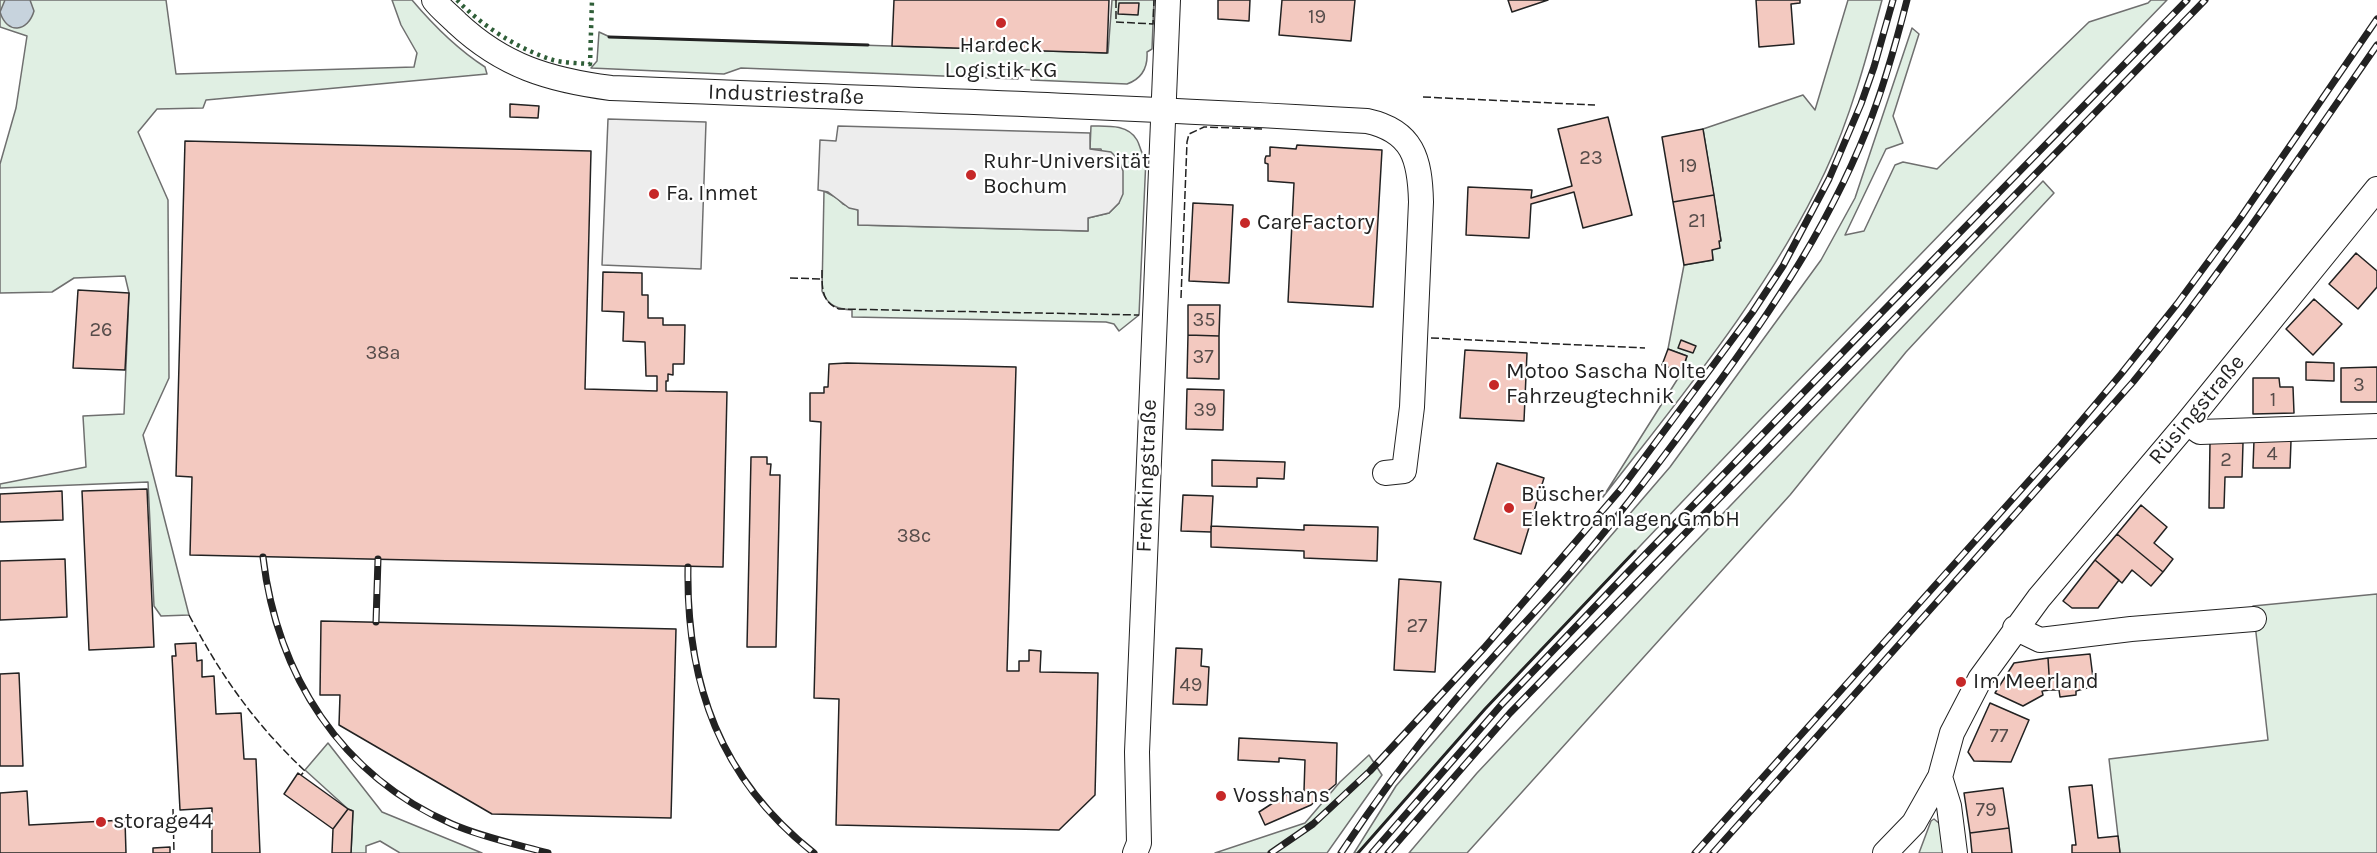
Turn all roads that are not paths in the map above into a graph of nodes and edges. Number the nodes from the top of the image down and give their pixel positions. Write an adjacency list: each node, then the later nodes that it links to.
1 (434, 0): 3 (street, Industriestraße)
2 (1168, 0): 3 (street, Frenkingstraße)
3 (1164, 109): 7 (street); 11 (street, Frenkingstraße)
4 (2377, 189): 5 (street, Rüsingstraße)
5 (2187, 423): 6 (street); 9 (street, Rüsingstraße)
6 (2377, 426)
7 (1385, 473)
8 (2254, 619): 9 (street)
9 (2015, 628): 10 (street, Rüsingstraße)
10 (1940, 777): 12 (street, Rüsingstraße); 13 (street)
11 (1137, 848)
12 (1885, 853)
13 (1955, 853)

